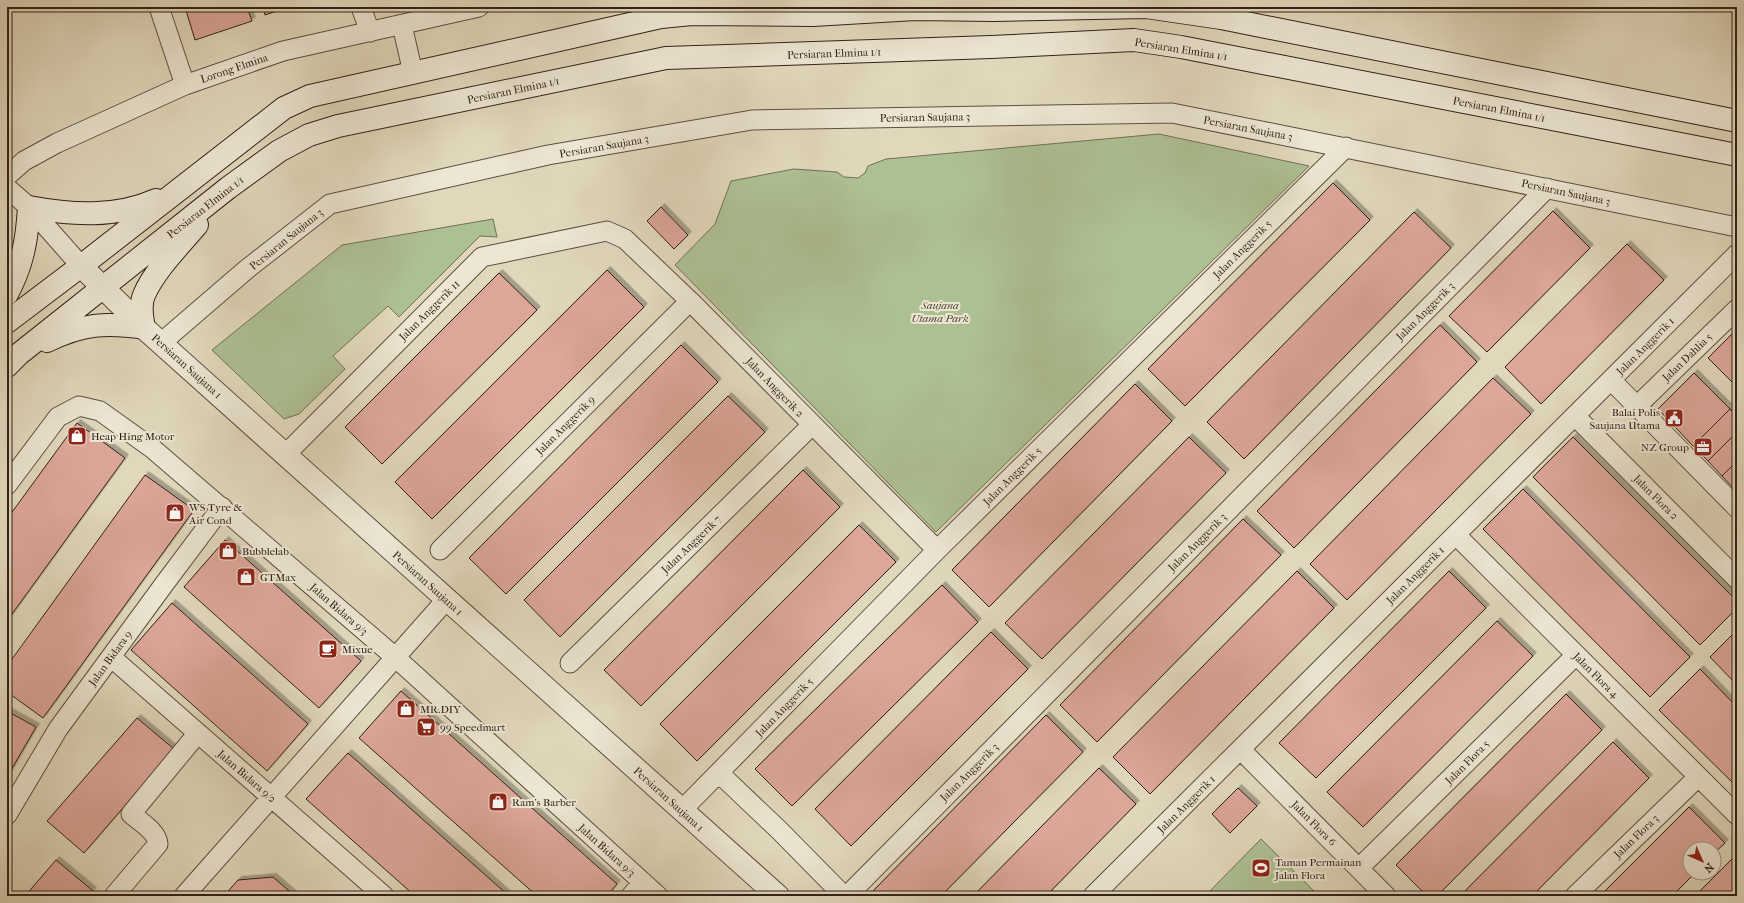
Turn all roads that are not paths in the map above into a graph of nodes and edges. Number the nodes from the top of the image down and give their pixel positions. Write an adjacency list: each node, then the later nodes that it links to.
1 (159, 7): 9 (street)
2 (361, 7): 7 (street)
3 (479, 7): 5 (street, Lorong Elmina)
4 (813, 11): 8 (main road); 10 (main road)
5 (429, 12): 6 (street, Lorong Elmina)
6 (402, 25): 7 (street, Lorong Elmina); 8 (street)
7 (370, 32): 9 (street, Lorong Elmina)
8 (413, 73): 17 (main road)
9 (185, 85): 13 (street, Lorong Elmina)
10 (1737, 121)
11 (1346, 147): 16 (street, Persiaran Saujana 3); 29 (street, Persiaran Saujana 3); 41 (street, Jalan Anggerik 5)
12 (1737, 155): 15 (main road, Persiaran Elmina 1/1)
13 (7, 176)
14 (7, 188): 18 (street)
15 (228, 188): 23 (main road, Persiaran Elmina 1/1); 28 (main road)
16 (1547, 188): 19 (street, Persiaran Saujana 3); 63 (street, Jalan Anggerik 3)
17 (177, 191): 18 (main road); 22 (main road)
18 (29, 207): 22 (street); 24 (main road)
19 (1737, 227)
20 (607, 231): 25 (street, Jalan Anggerik 2); 35 (street, Jalan Anggerik 11)
21 (1737, 254): 31 (street, Jalan Anggerik 1)
22 (81, 266): 23 (main road, Persiaran Saujana 1); 27 (main road)
23 (102, 288): 28 (main road, Persiaran Saujana 1); 30 (main road, Persiaran Elmina 1/1)
24 (7, 294)
25 (690, 300): 34 (street, Jalan Anggerik 2); 40 (street, Jalan Anggerik 9)
26 (1737, 309): 32 (street, Jalan Dahlia 5)
27 (7, 322)
28 (144, 328): 29 (main road, Persiaran Saujana 1); 30 (main road)
29 (161, 343): 35 (main road, Persiaran Saujana 1)
30 (13, 360)
31 (1612, 380): 32 (street); 33 (street, Jalan Anggerik 1)
32 (1637, 406): 38 (street)
33 (1575, 416): 39 (street, Jalan Anggerik 1); 42 (street, Jalan Flora 2)
34 (812, 425): 41 (street, Jalan Anggerik 2); 47 (street, Jalan Anggerik 7)
35 (285, 455): 43 (main road, Persiaran Saujana 1)
36 (7, 486): 37 (street, Jalan Bidara 9/3)
37 (222, 507): 45 (street, Jalan Bidara 9); 46 (street, Jalan Bidara 9/3)
38 (1737, 508)
39 (1456, 535): 44 (street, Jalan Flora 4); 49 (street, Jalan Anggerik 1)
40 (440, 550)
41 (937, 550): 50 (street, Jalan Anggerik 5)
42 (1737, 579)
43 (447, 599): 46 (street); 53 (main road, Persiaran Saujana 1)
44 (1576, 655): 51 (street, Jalan Flora 4); 56 (street, Jalan Flora 5)
45 (111, 657): 48 (street, Jalan Bidara 9/2); 54 (street, Jalan Bidara 9)
46 (395, 657): 52 (street); 57 (street, Jalan Bidara 9/3)
47 (570, 663)
48 (198, 733): 52 (street, Jalan Bidara 9/2); 58 (street)
49 (1241, 750): 56 (street, Jalan Flora 6); 64 (street, Jalan Anggerik 1)
50 (719, 773): 53 (street, Jalan Anggerik 5); 63 (street)
51 (1698, 777): 55 (street, Jalan Flora 4); 66 (street, Jalan Flora 3)
52 (271, 798): 59 (street); 60 (street, Jalan Bidara 9/2)
53 (682, 810): 62 (main road, Persiaran Saujana 1)
54 (7, 815)
55 (1737, 815)
56 (1359, 868): 65 (street, Jalan Flora 6)
57 (637, 889): 61 (street, Jalan Bidara 9/3)
58 (114, 896)
59 (184, 896)
60 (384, 896)
61 (658, 896)
62 (778, 896)
63 (846, 896)
64 (1093, 896)
65 (1386, 896)
66 (1575, 896)

